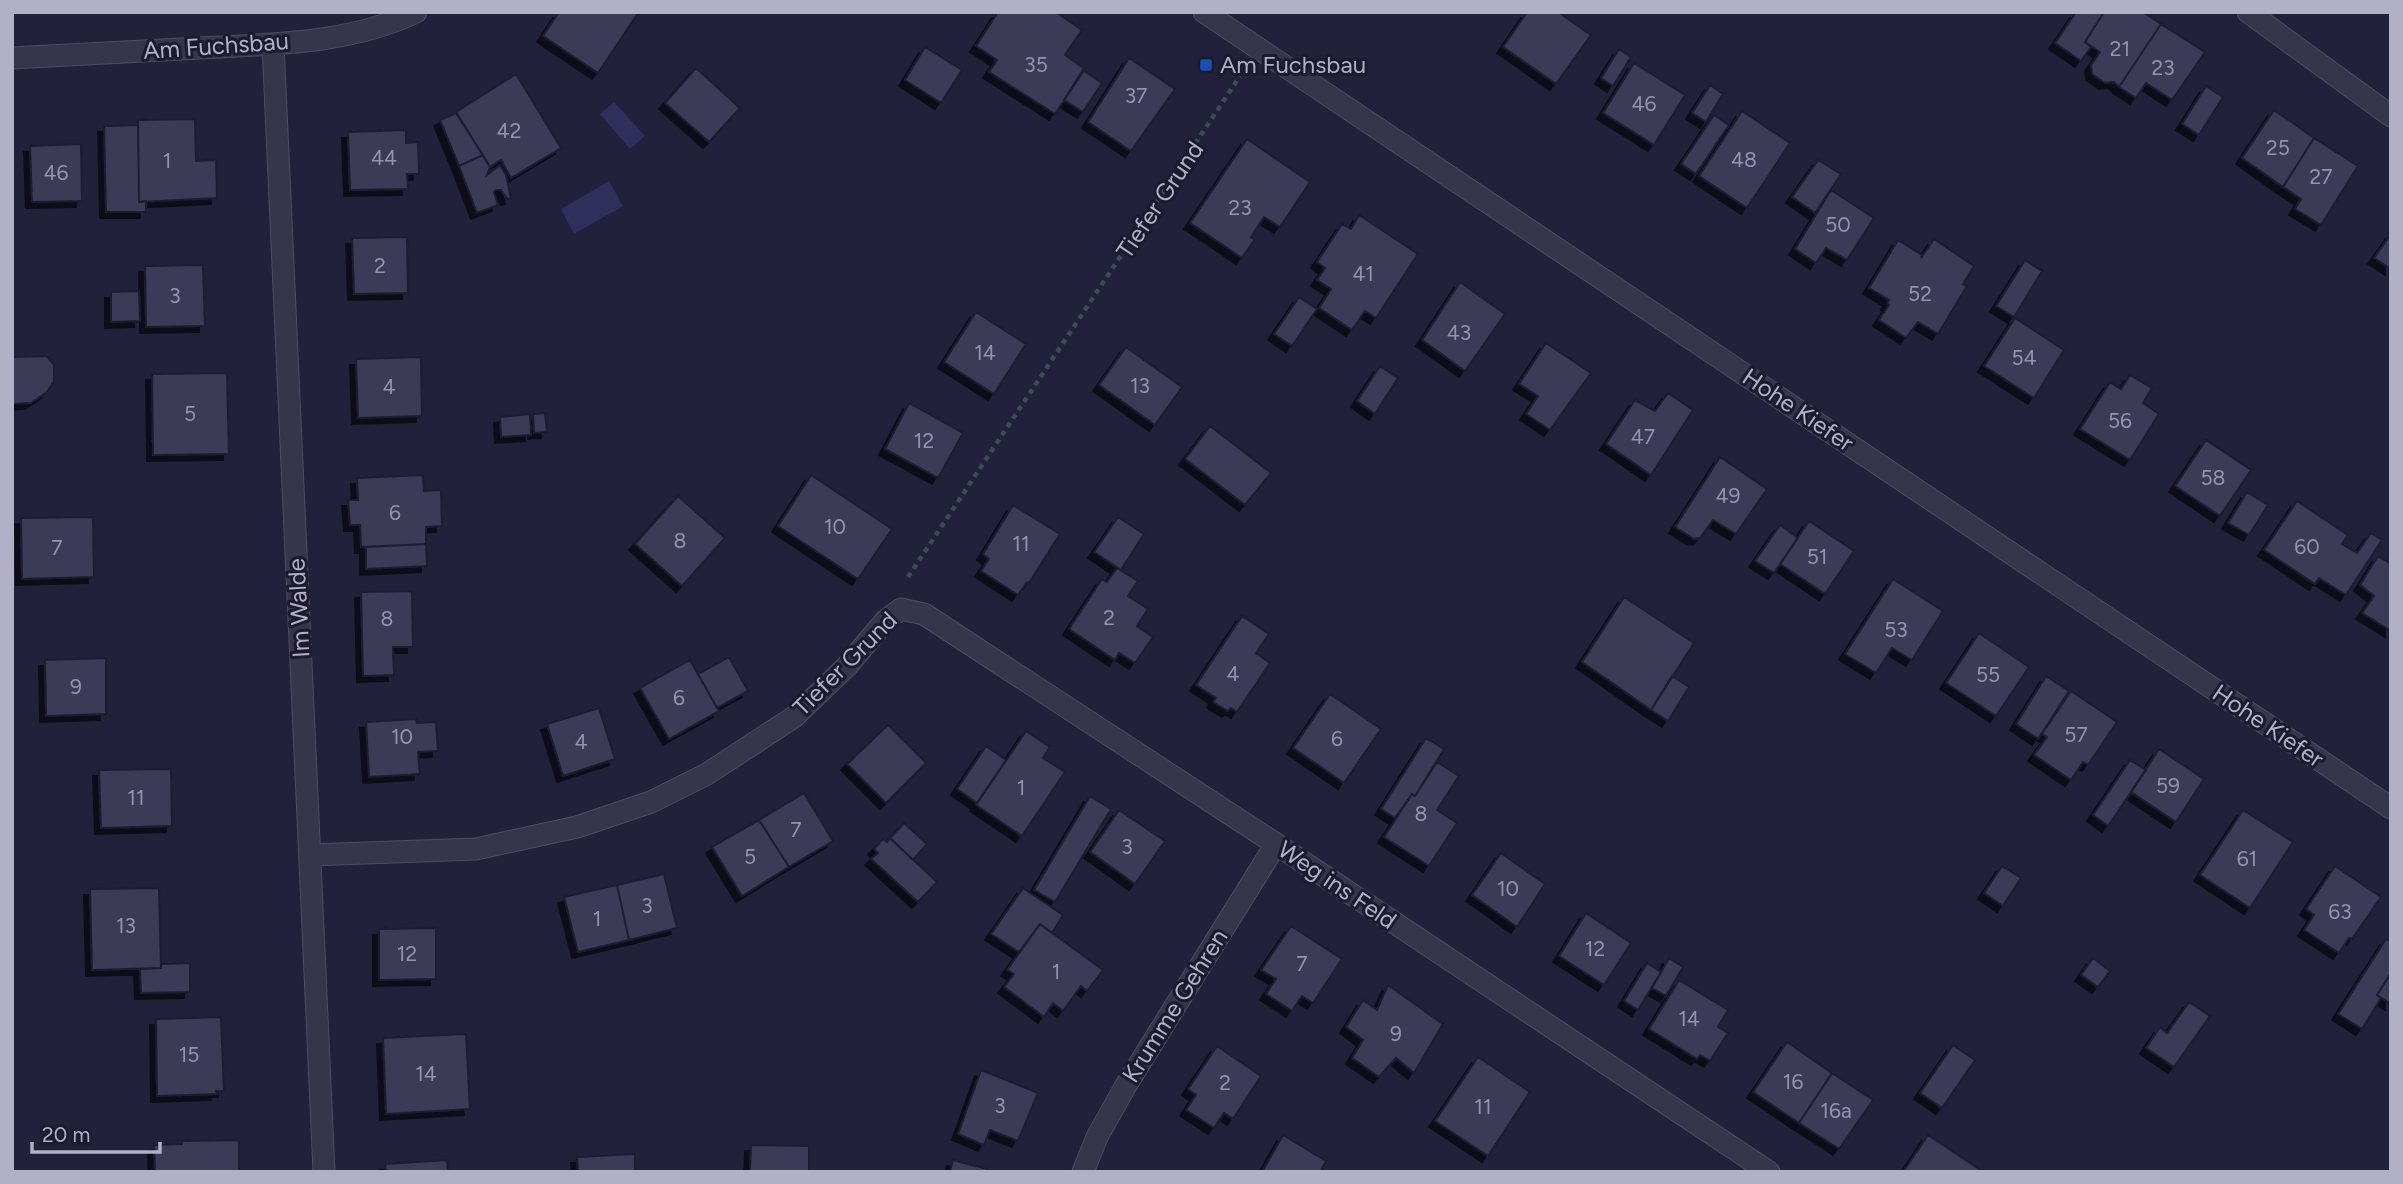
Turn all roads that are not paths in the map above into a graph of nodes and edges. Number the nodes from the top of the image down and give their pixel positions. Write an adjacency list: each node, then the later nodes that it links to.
1 (416, 12): 4 (street, Am Fuchsbau)
2 (1204, 12): 8 (street, Hohe Kiefer)
3 (2248, 12): 6 (street)
4 (273, 44): 5 (street, Am Fuchsbau); 10 (street, Im Walde)
5 (12, 58)
6 (2391, 117)
7 (901, 609): 9 (street, Weg ins Feld); 10 (street, Tiefer Grund)
8 (2391, 808)
9 (1276, 844): 12 (street, Krumme Gehren); 13 (street, Weg ins Feld)
10 (310, 855): 11 (street, Im Walde)
11 (324, 1172)
12 (1083, 1172)
13 (1769, 1172)

